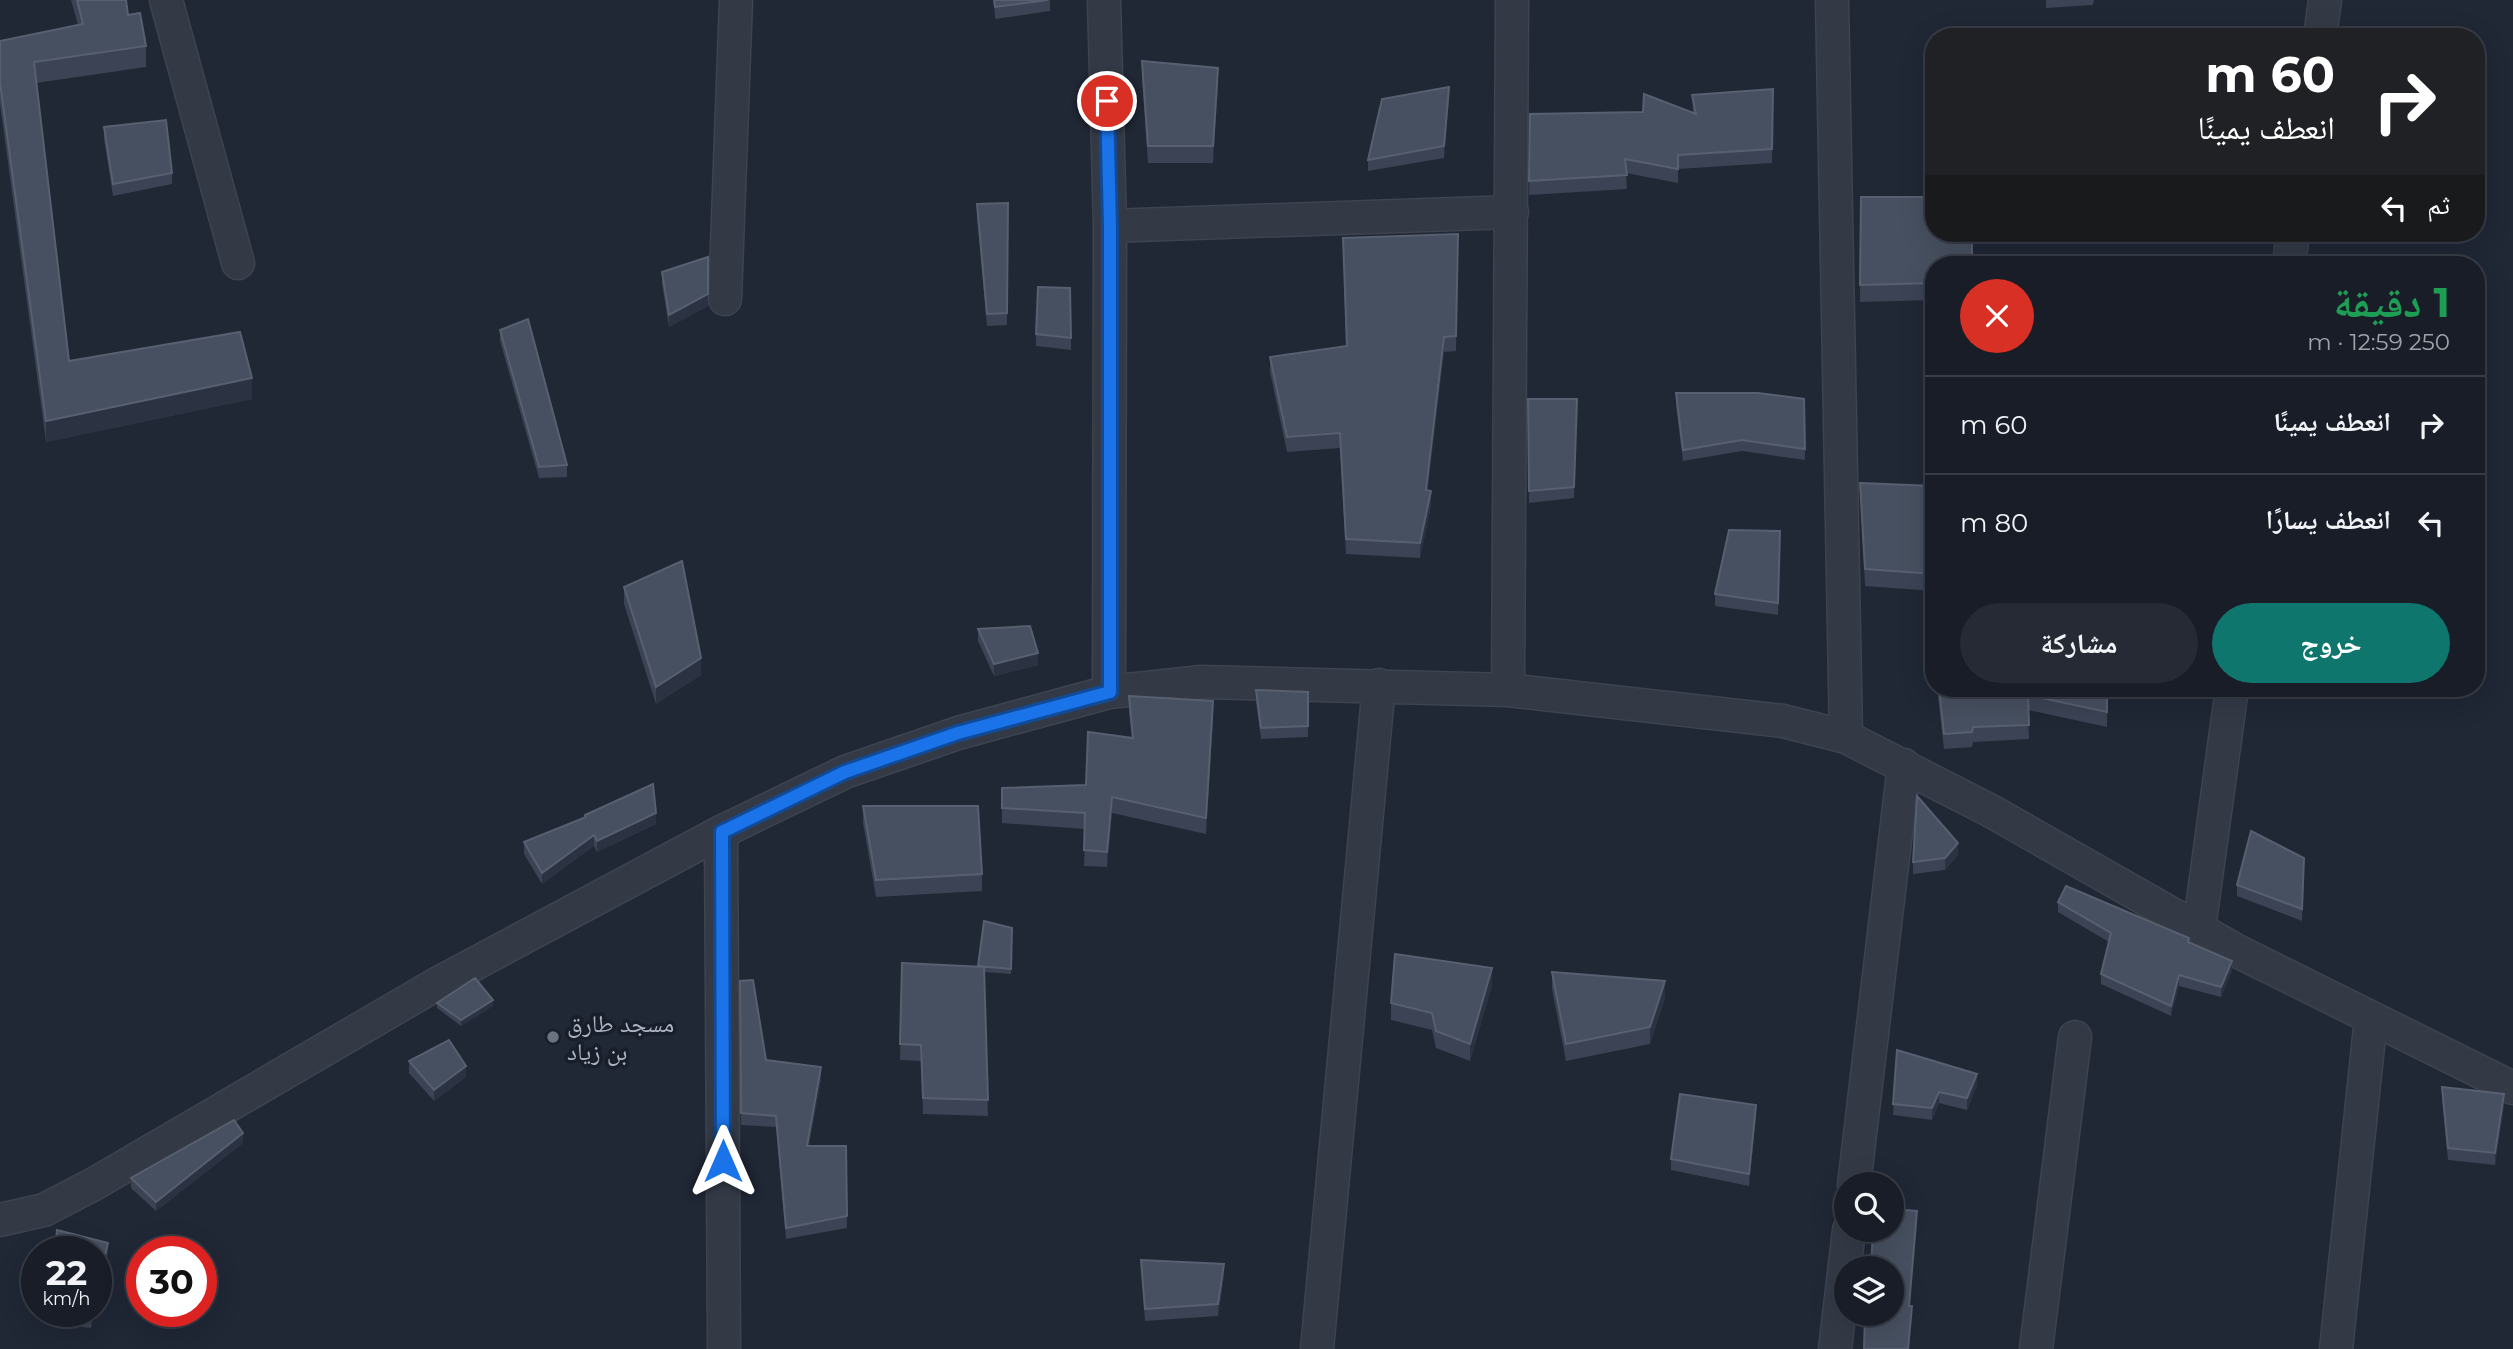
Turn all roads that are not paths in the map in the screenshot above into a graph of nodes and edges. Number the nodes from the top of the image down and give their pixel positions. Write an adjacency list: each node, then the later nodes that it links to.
1 (166, 0): 10 (street)
2 (736, 0): 11 (street)
3 (1104, 0): 9 (street)
4 (1511, 0): 8 (street)
5 (1832, 0): 16 (street)
6 (2325, 0): 7 (street)
7 (2321, 28)
8 (1512, 212): 9 (street); 13 (street)
9 (1110, 226): 14 (street)
10 (239, 262)
11 (725, 299)
12 (1379, 685): 13 (street); 14 (street); 27 (street)
13 (1508, 690): 16 (street)
14 (1110, 692): 18 (street)
15 (2231, 697): 19 (street)
16 (1846, 737): 17 (street)
17 (1904, 765): 19 (street); 23 (street)
18 (722, 832): 24 (street); 26 (street)
19 (2199, 929): 20 (street)
20 (2371, 1018): 22 (street); 30 (street)
21 (2075, 1037): 29 (street)
22 (2513, 1088)
23 (1856, 1172)
24 (0, 1220)
25 (1848, 1242): 28 (street)
26 (724, 1349)
27 (1317, 1349)
28 (1835, 1349)
29 (2036, 1349)
30 (2336, 1349)

